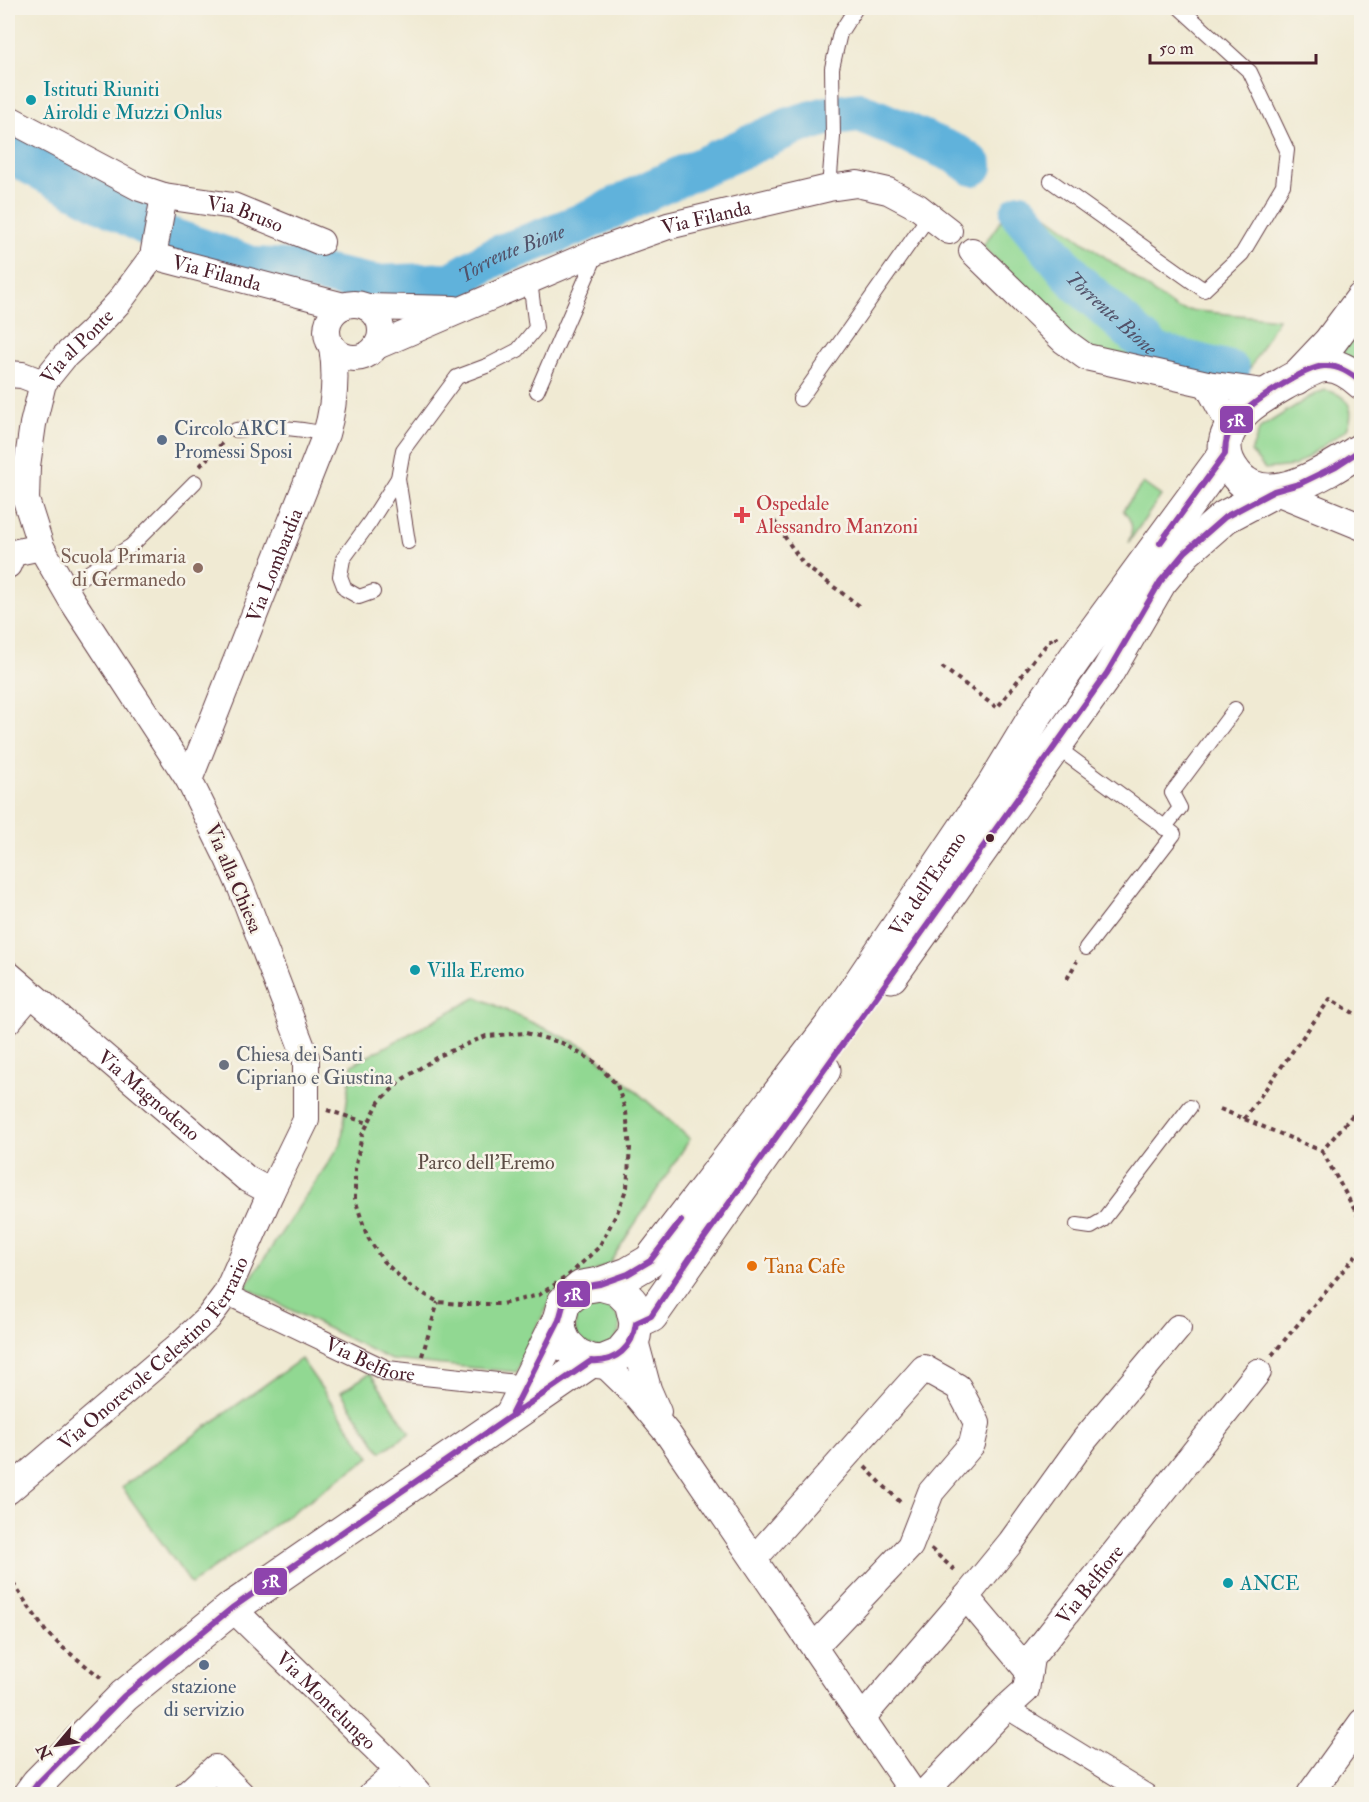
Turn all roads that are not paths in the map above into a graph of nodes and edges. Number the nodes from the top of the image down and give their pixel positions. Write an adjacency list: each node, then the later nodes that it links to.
1 (856, 8): 5 (lane)
2 (1180, 8): 4 (lane)
3 (8, 118): 6 (street, Via Bruso)
4 (1051, 181)
5 (829, 188): 7 (street, Via Filanda); 11 (street, Via Filanda)
6 (162, 204): 9 (street, Via Bruso); 10 (street, Via Filanda)
7 (929, 216): 8 (street, Via Filanda); 26 (lane)
8 (949, 231)
9 (321, 242)
10 (155, 249): 14 (street, Via Filanda); 21 (street, Via al Ponte)
11 (598, 251): 13 (street, Via Filanda); 25 (lane)
12 (972, 251): 23 (street)
13 (530, 281): 17 (street, Via Filanda); 31 (lane)
14 (280, 290): 16 (street, Via Filanda); 18 (street, Via Filanda)
15 (1362, 299): 24 (main road)
16 (355, 306): 17 (street, Via Filanda); 18 (street); 19 (street)
17 (463, 309): 19 (street, Via Filanda)
18 (330, 338): 19 (street, Via Filanda); 28 (street, Via Lombardia)
19 (377, 346)
20 (8, 374): 21 (street)
21 (43, 383): 34 (street, Via al Ponte)
22 (1362, 383): 24 (main road)
23 (1207, 384): 24 (street); 29 (street)
24 (1283, 385): 29 (main road, Via dell'Eremo)
25 (537, 391)
26 (801, 399)
27 (236, 429): 28 (lane)
28 (326, 434): 43 (street, Via Lombardia)
29 (1228, 441): 33 (main road); 52 (main road, Via dell'Eremo)
30 (1362, 449): 33 (main road, Via dell'Eremo)
31 (398, 478): 36 (lane); 40 (lane)
32 (195, 482): 39 (lane)
33 (1274, 491): 35 (street); 42 (main road, Via dell'Eremo)
34 (26, 501): 37 (street, Via alla Chiesa)
35 (1362, 527)
36 (408, 542)
37 (40, 547): 38 (street); 39 (street, Via alla Chiesa)
38 (8, 565)
39 (64, 588): 43 (street, Via alla Chiesa)
40 (373, 592)
41 (1235, 709): 44 (lane)
42 (1055, 746): 44 (lane); 56 (main road, Via dell'Eremo)
43 (189, 780): 50 (street, Via alla Chiesa)
44 (1164, 828): 45 (lane)
45 (1086, 948)
46 (8, 974): 47 (street, Via Magnodeno)
47 (30, 995): 48 (street); 50 (street, Via Magnodeno)
48 (8, 1021)
49 (1190, 1107): 51 (lane)
50 (271, 1192): 53 (street, Via Onorevole Celestino Ferrario)
51 (1077, 1225)
52 (600, 1284): 54 (main road, Via dell'Eremo); 56 (main road)
53 (226, 1294): 59 (street, Via Belfiore); 62 (street, Via Onorevole Celestino Ferrario)
54 (558, 1320): 57 (main road); 59 (main road, Via dell'Eremo)
55 (1178, 1328): 64 (street)
56 (635, 1330): 57 (main road, Via dell'Eremo); 61 (street)
57 (596, 1361): 60 (main road, Via dell'Eremo); 61 (street)
58 (1258, 1371): 67 (street, Via Belfiore)
59 (526, 1386): 60 (main road, Via dell'Eremo)
60 (512, 1415): 65 (main road, Via dell'Eremo)
61 (668, 1434): 63 (street)
62 (8, 1491)
63 (754, 1559): 66 (street); 66 (street)
64 (970, 1592): 67 (street); 69 (street)
65 (232, 1608): 71 (street, Via Montelungo); 72 (main road, Via dell'Eremo)
66 (814, 1647): 69 (street)
67 (1029, 1672): 68 (street, Via Belfiore)
68 (1006, 1708): 78 (street, Via Belfiore); 79 (street)
69 (862, 1718): 77 (street)
70 (1362, 1722): 80 (street)
71 (399, 1771): 73 (street, Via Montelungo); 76 (street)
72 (30, 1791)
73 (416, 1793)
74 (187, 1794): 75 (street)
75 (242, 1794)
76 (372, 1794)
77 (914, 1794)
78 (923, 1794)
79 (1146, 1794)
80 (1310, 1794)

